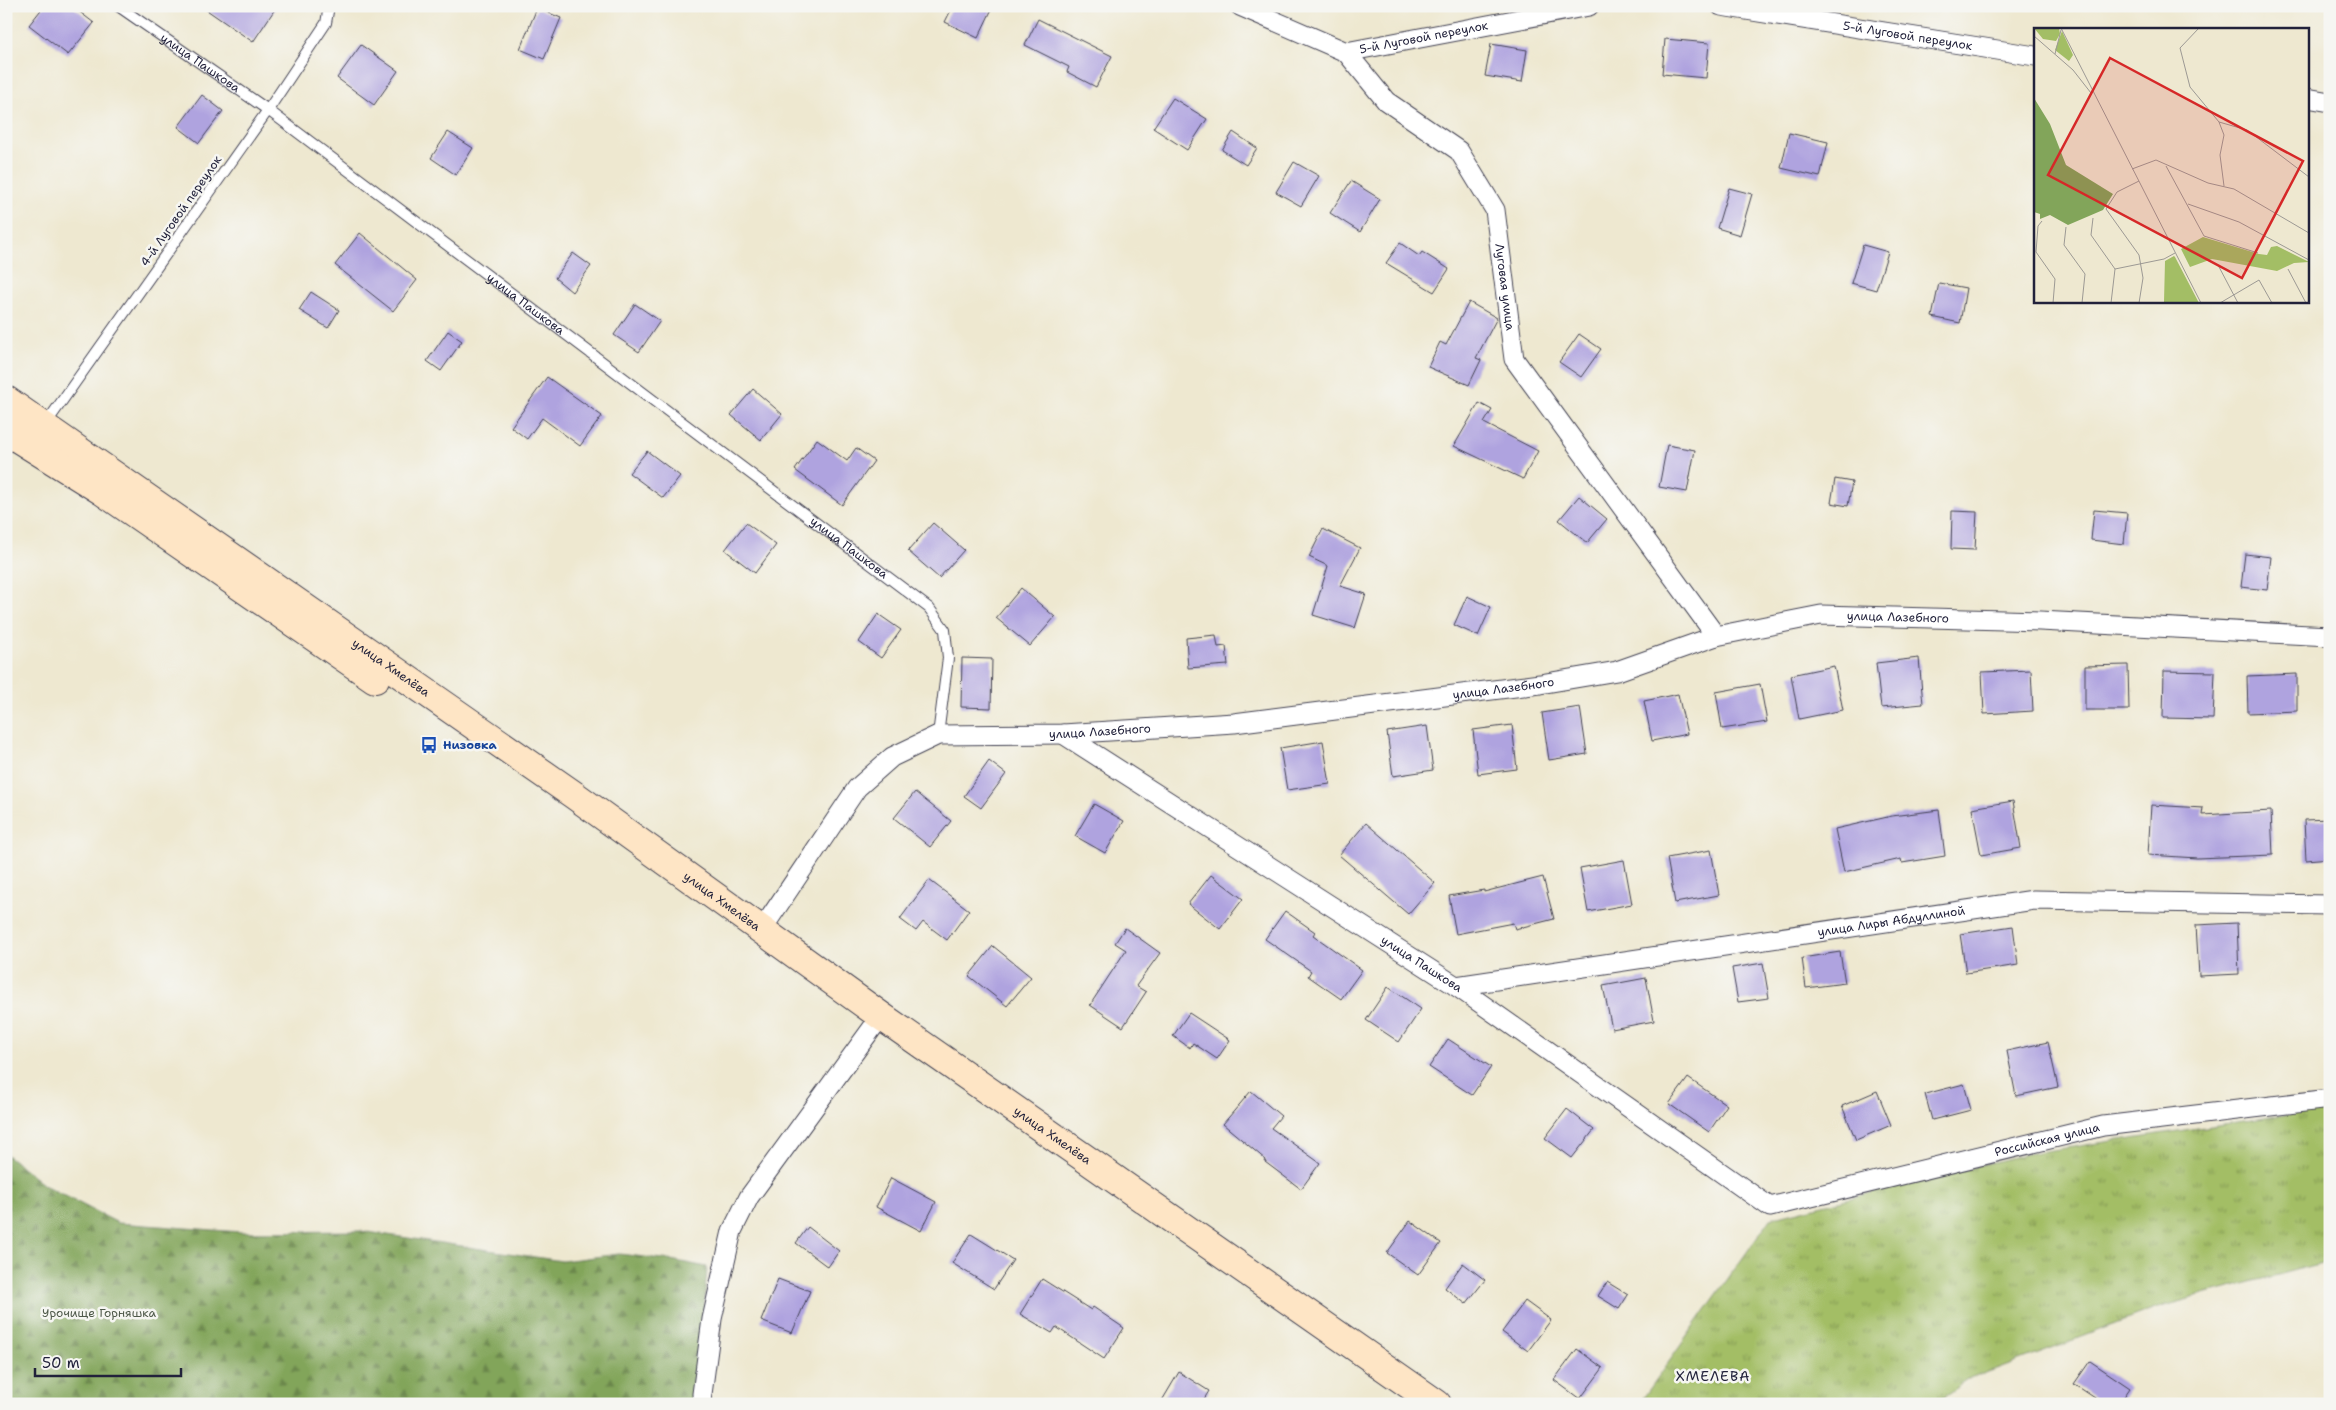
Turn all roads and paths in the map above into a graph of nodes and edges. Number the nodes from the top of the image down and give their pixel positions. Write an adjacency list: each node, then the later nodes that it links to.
1 (118, 6): 10 (lane, улица Пашкова)
2 (329, 6): 10 (lane, 4-й Луговой переулок)
3 (1240, 6): 6 (street, Луговая улица)
4 (1589, 6): 6 (street, 5-й Луговой переулок)
5 (1721, 6): 7 (street, 5-й Луговой переулок)
6 (1346, 52): 15 (street, Луговая улица)
7 (2034, 56)
8 (2308, 98): 9 (street)
9 (2330, 102)
10 (268, 110): 13 (lane, 4-й Луговой переулок); 18 (lane, улица Пашкова)
11 (6, 400): 13 (main road, улица Хмелёва)
12 (6, 406): 13 (main road)
13 (44, 426): 20 (main road, улица Хмелёва)
14 (6, 431): 20 (main road)
15 (1716, 636): 16 (street, улица Лазебного); 17 (street, улица Лазебного)
16 (2330, 636)
17 (1064, 734): 18 (street, улица Лазебного); 21 (street, улица Пашкова)
18 (938, 736): 20 (street, улица Лазебного)
19 (2330, 905): 21 (street, улица Лиры Абдуллиной)
20 (761, 932): 22 (main road, улица Хмелёва)
21 (1456, 986): 24 (street, улица Пашкова)
22 (881, 1016): 25 (street); 26 (main road, улица Хмелёва)
23 (2330, 1099): 24 (street, Российская улица)
24 (1770, 1207)
25 (703, 1404)
26 (1437, 1404)

